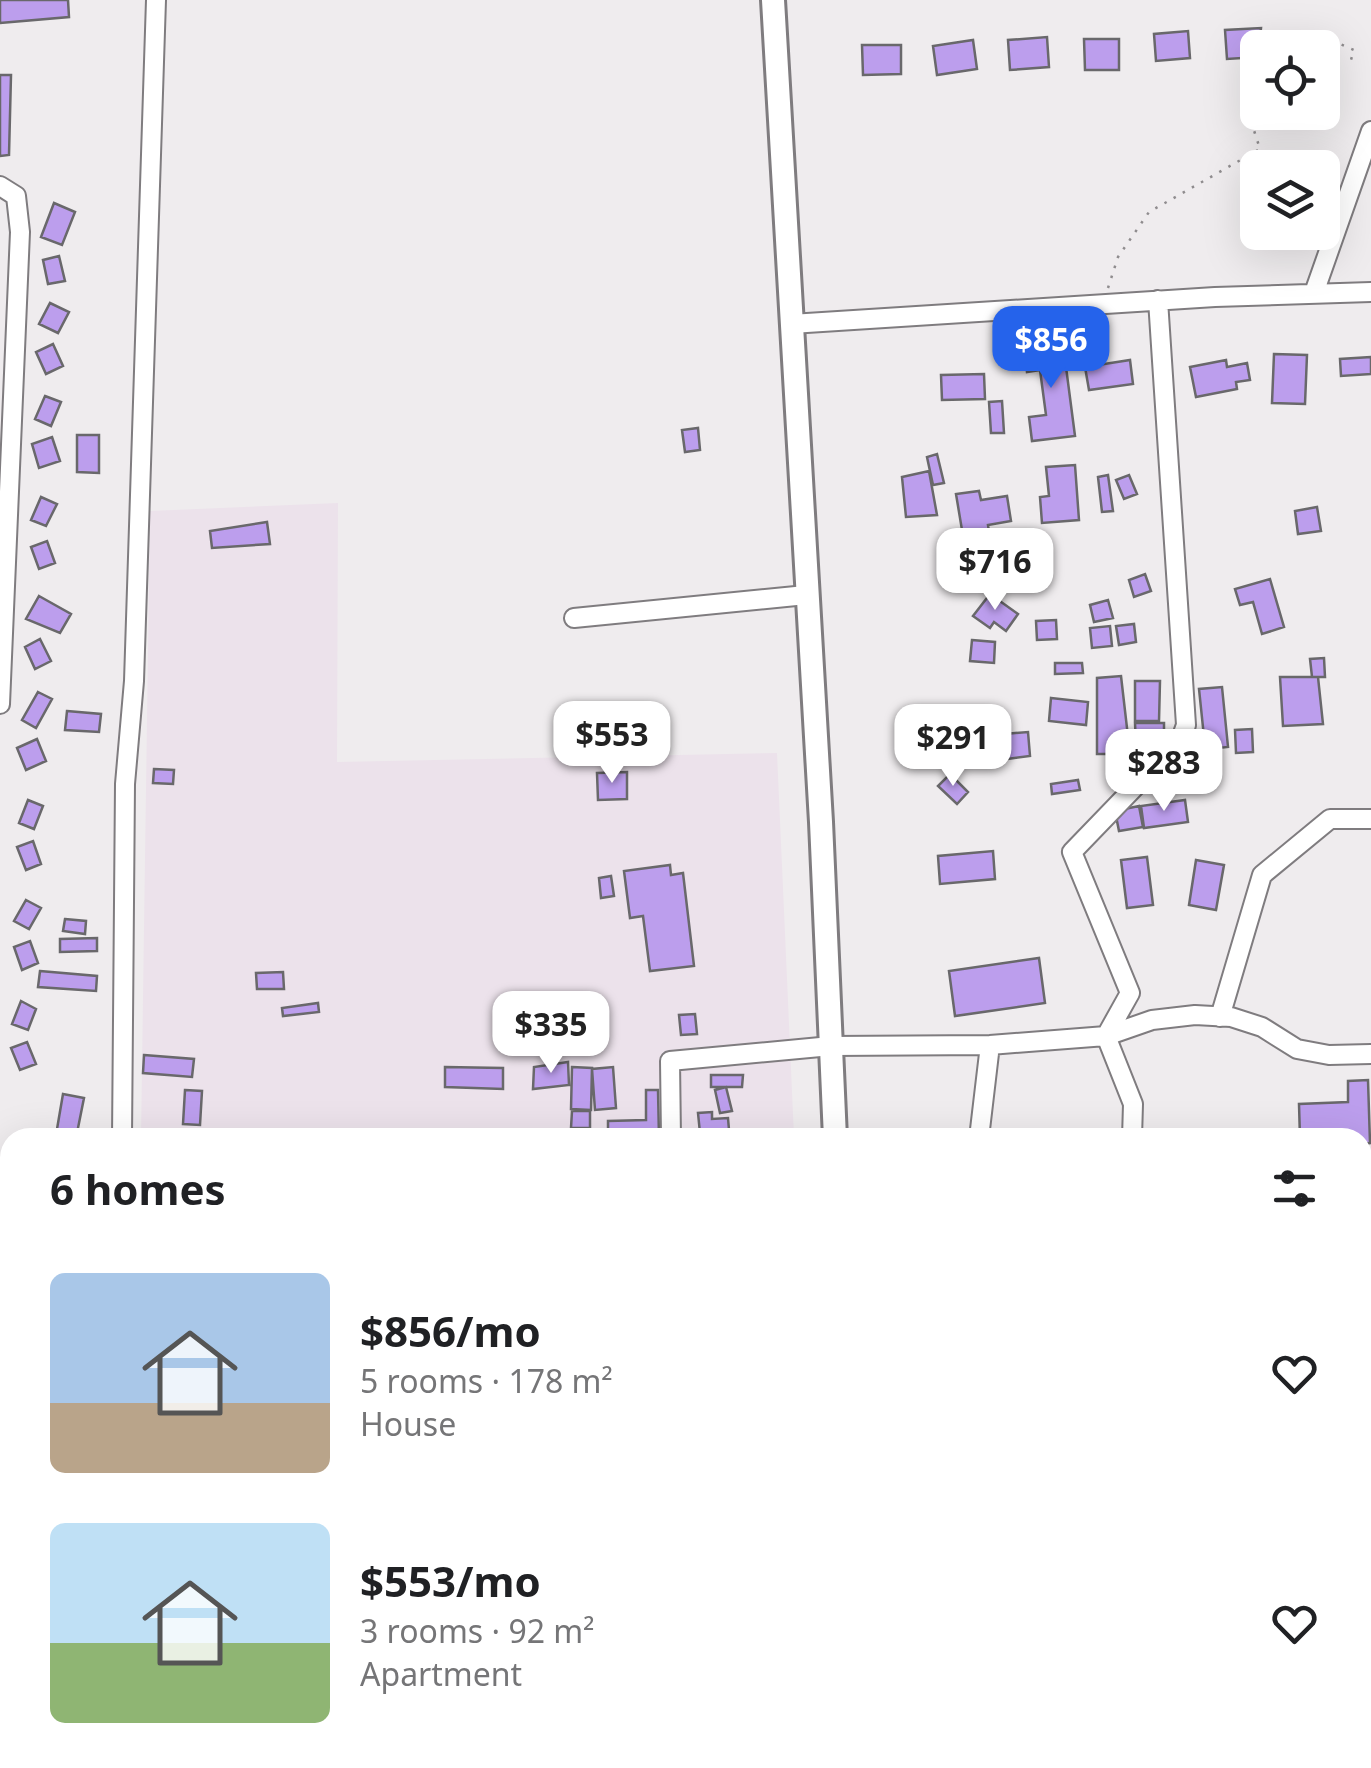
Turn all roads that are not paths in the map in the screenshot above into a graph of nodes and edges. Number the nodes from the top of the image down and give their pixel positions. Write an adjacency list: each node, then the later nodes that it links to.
1 (156, 0): 18 (street)
2 (773, 0): 8 (street)
3 (1371, 131): 5 (street)
4 (0, 186): 11 (street)
5 (1314, 292): 6 (street); 7 (street)
6 (1371, 292)
7 (1158, 300): 8 (street); 14 (street)
8 (791, 324): 9 (street)
9 (806, 595): 10 (street); 15 (street)
10 (574, 618)
11 (0, 704)
12 (1371, 819): 13 (street)
13 (1220, 1016): 14 (street); 17 (street)
14 (1106, 1036): 16 (street); 22 (street)
15 (832, 1046): 16 (street); 19 (street); 20 (street)
16 (990, 1046): 21 (street)
17 (1371, 1054)
18 (122, 1128)
19 (671, 1128)
20 (834, 1128)
21 (980, 1128)
22 (1132, 1128)

